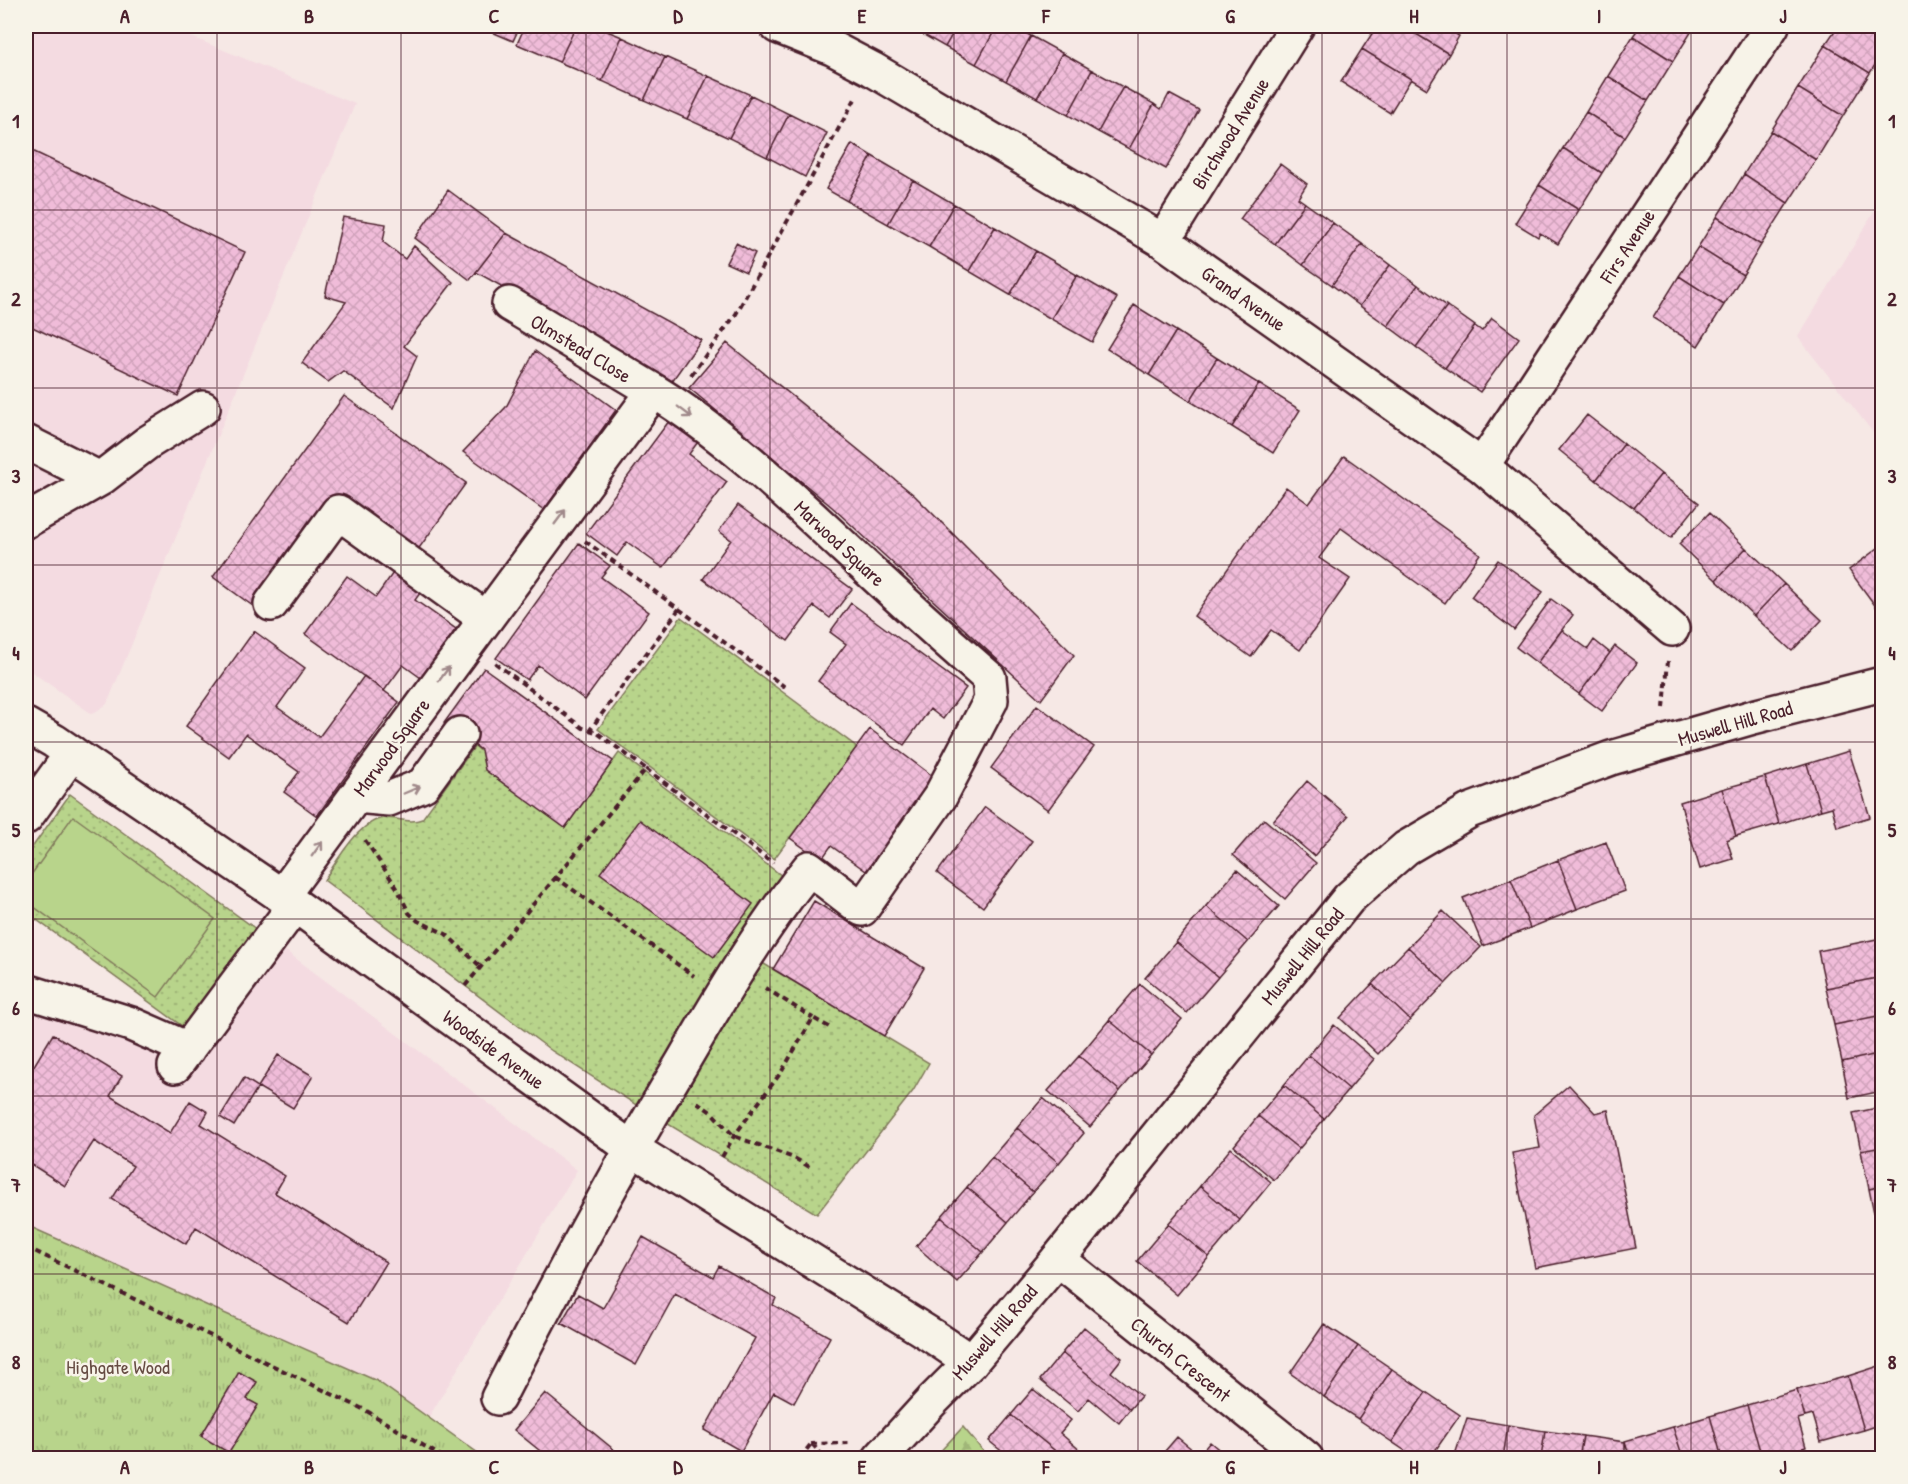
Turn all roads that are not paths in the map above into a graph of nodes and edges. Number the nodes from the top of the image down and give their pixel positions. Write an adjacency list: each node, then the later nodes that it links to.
1 (777, 26): 4 (street, Grand Avenue)
2 (1297, 26): 5 (street, Birchwood Avenue)
3 (1772, 26): 10 (street, Firs Avenue)
4 (839, 37): 5 (street, Grand Avenue)
5 (1163, 241): 10 (street, Grand Avenue)
6 (509, 304): 7 (street, Olmstead Close)
7 (663, 397): 15 (street, Marwood Square, one-way to 7); 24 (street, Marwood Square, one-way to 24)
8 (203, 408): 11 (street)
9 (26, 442): 11 (street)
10 (1482, 466): 14 (street, Grand Avenue)
11 (100, 479): 12 (street)
12 (26, 521)
13 (271, 604): 15 (street)
14 (1672, 628)
15 (476, 630): 20 (street, Marwood Square, one-way to 15)
16 (1882, 684): 25 (street, Muswell Hill Road)
17 (26, 725): 19 (street, Woodside Avenue)
18 (460, 734): 20 (street, one-way to 18)
19 (72, 753): 21 (street); 22 (street, Woodside Avenue)
20 (347, 808): 22 (street, Marwood Square, one-way to 20)
21 (26, 817)
22 (289, 900): 23 (street, Marwood Square); 24 (street, Woodside Avenue)
23 (26, 991)
24 (631, 1148): 26 (street, Woodside Avenue); 27 (street)
25 (1058, 1259): 26 (street, Muswell Hill Road); 29 (street, Church Crescent)
26 (971, 1362): 28 (street, Muswell Hill Road)
27 (498, 1398)
28 (880, 1458)
29 (1306, 1458)

